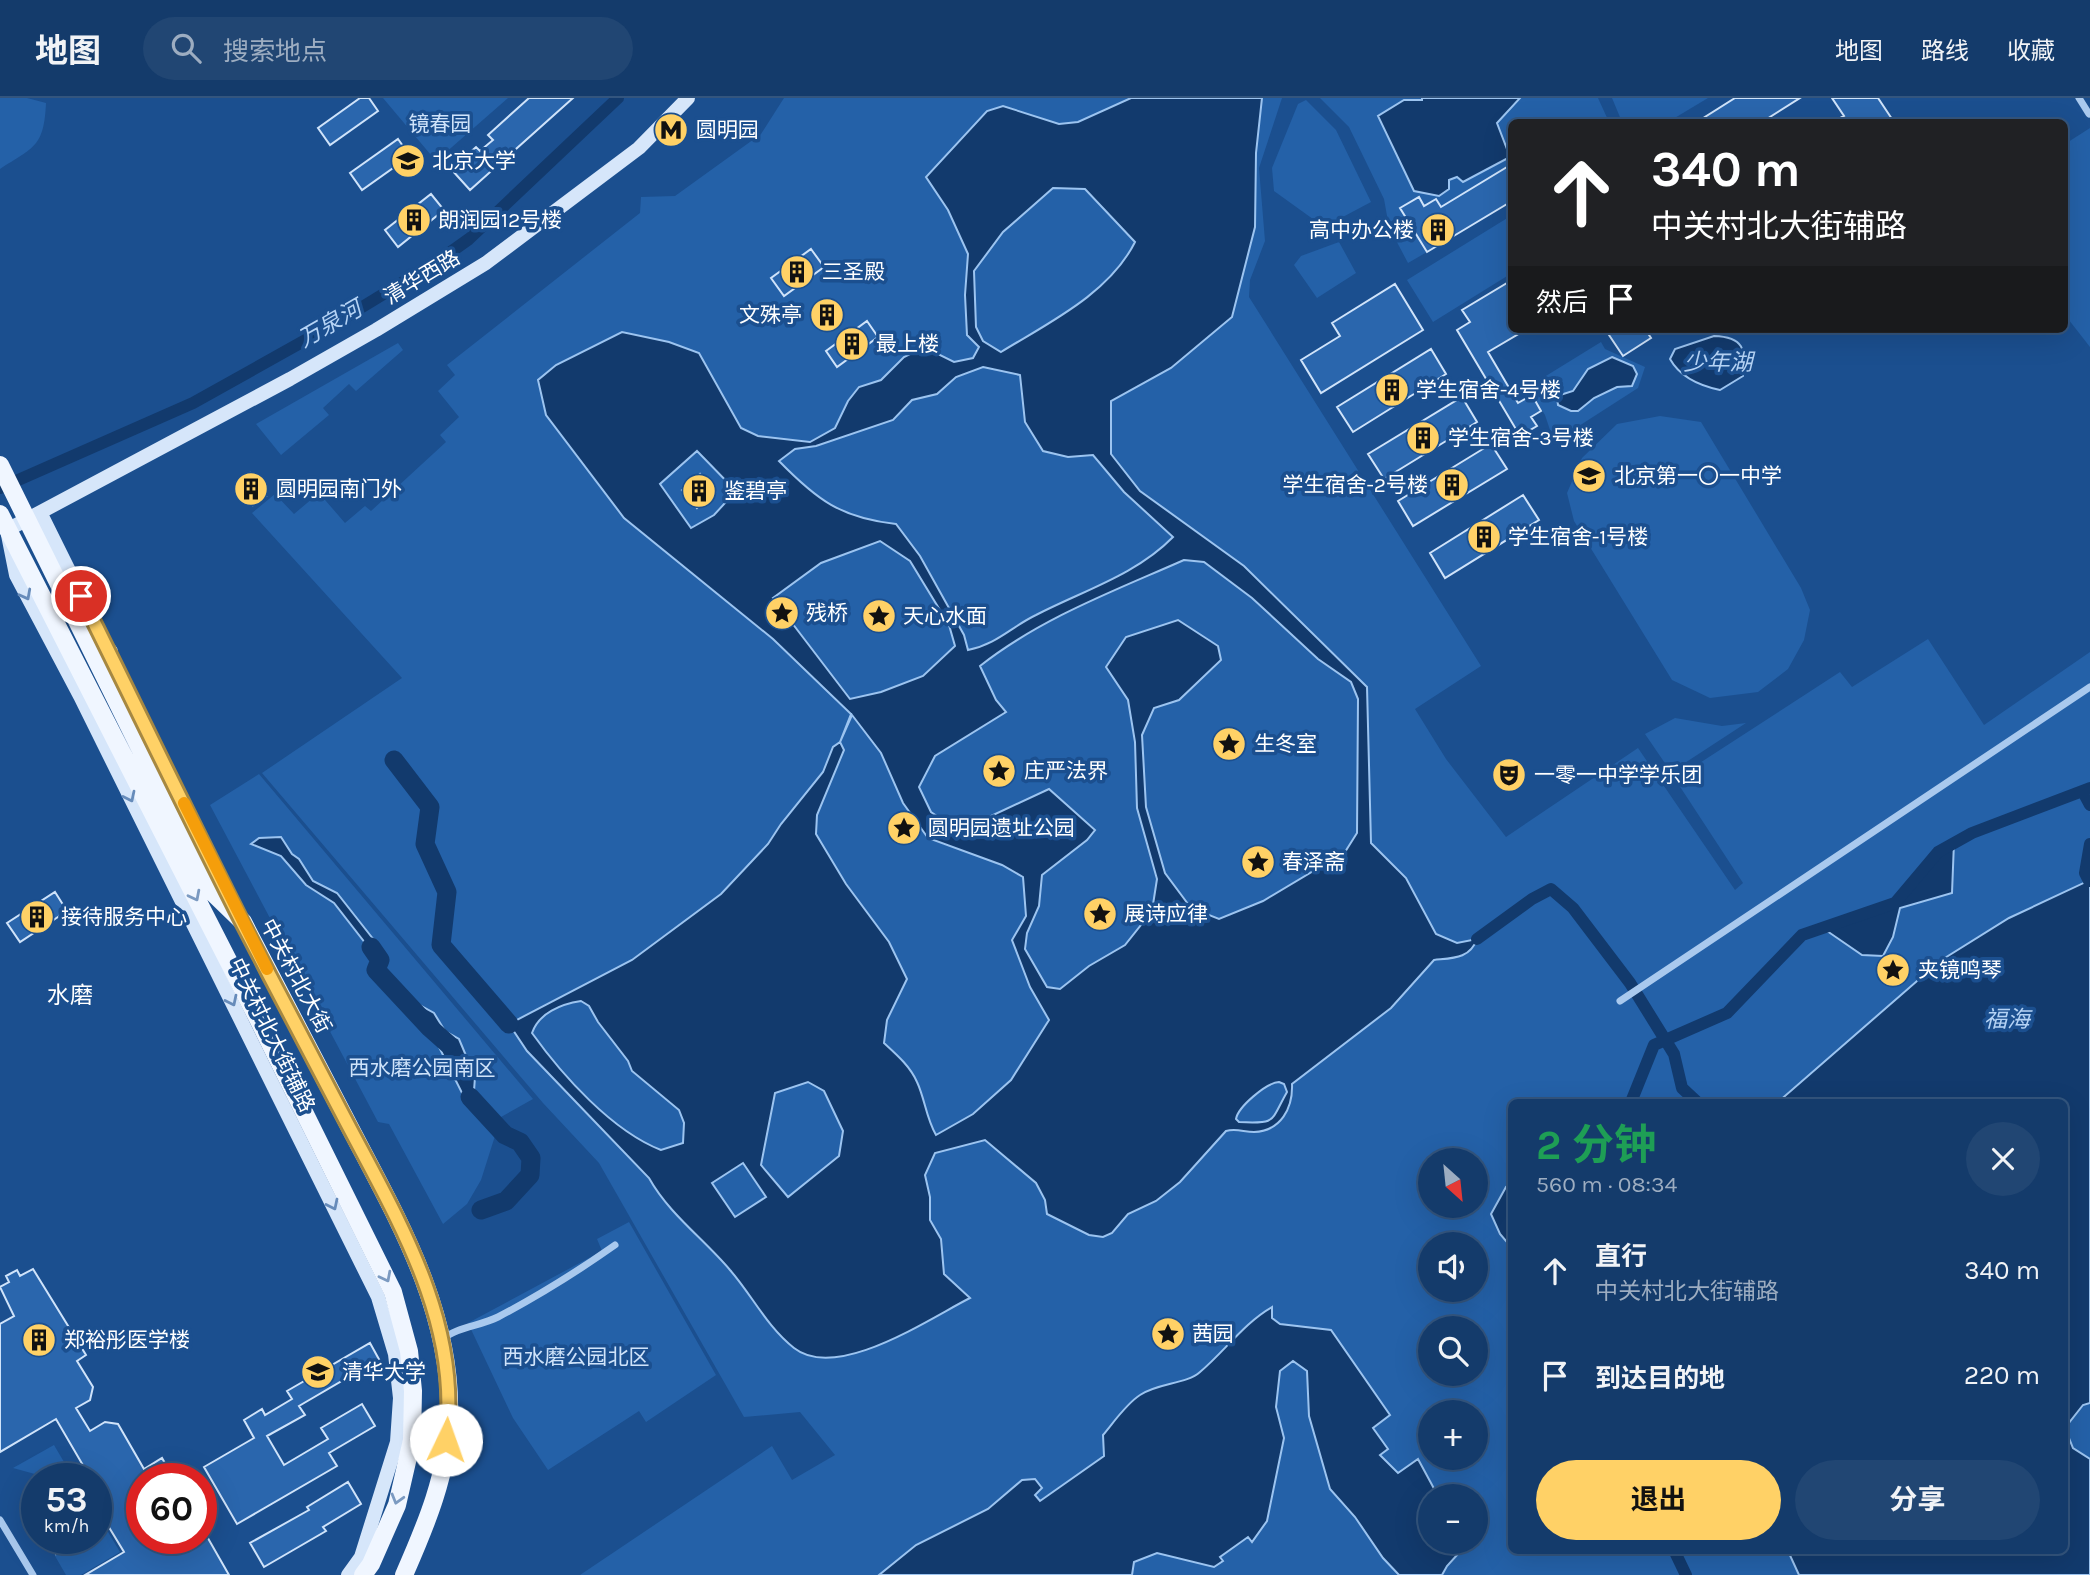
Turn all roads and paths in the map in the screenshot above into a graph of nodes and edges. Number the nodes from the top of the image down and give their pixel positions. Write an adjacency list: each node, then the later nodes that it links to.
1 (688, 98): 5 (street, 清华西路)
2 (2079, 98): 3 (street)
3 (2089, 114)
4 (0, 465): 5 (main road, 中关村北大街)
5 (33, 517): 6 (street, 清华西路); 7 (street); 9 (main road, 中关村北大街)
6 (2, 526): 16 (street, 中关村北大街辅路, one-way to 16); 17 (main road, one-way to 17)
7 (109, 652): 9 (main road); 10 (street)
8 (2090, 687): 11 (street)
9 (112, 692): 10 (main road, 中关村北大街)
10 (243, 922): 13 (main road, 中关村北大街)
11 (1620, 1001)
12 (615, 1245): 13 (street)
13 (442, 1339): 18 (main road, 中关村北大街)
14 (0, 1520): 15 (street)
15 (33, 1575)
16 (348, 1575)
17 (363, 1575)
18 (404, 1575)

